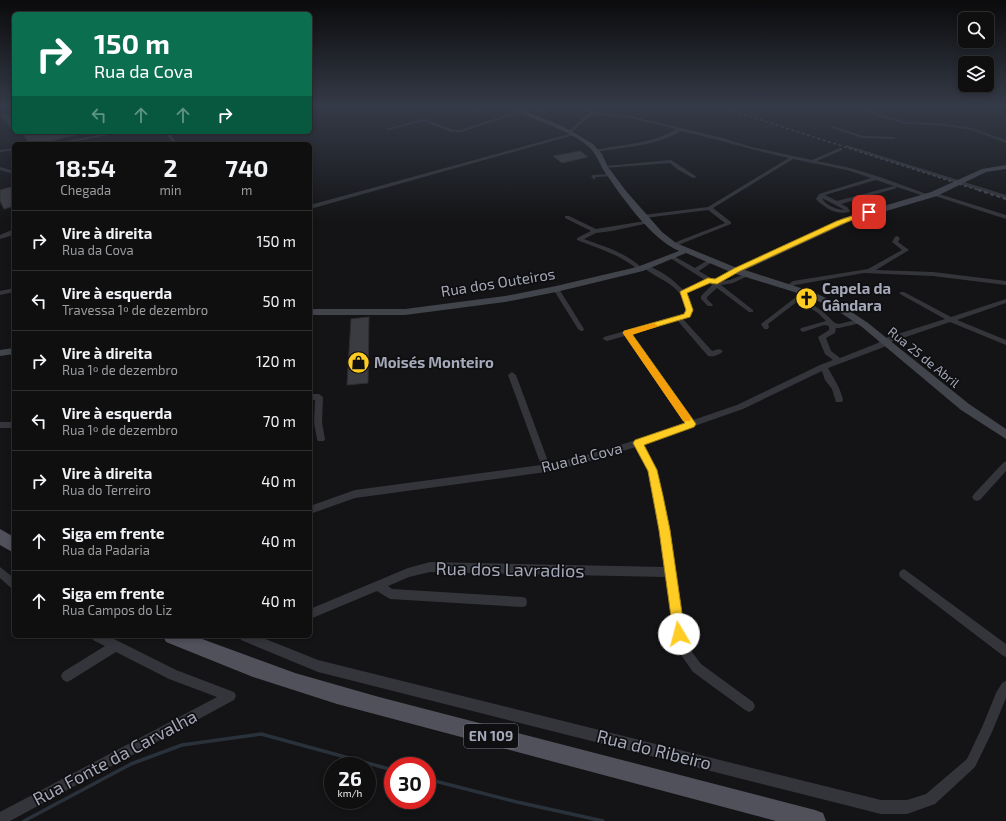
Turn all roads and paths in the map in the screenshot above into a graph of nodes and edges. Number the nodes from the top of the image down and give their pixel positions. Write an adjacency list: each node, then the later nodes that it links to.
1 (533, 144): 26 (street)
2 (587, 144): 9 (main road, Rua 25 de Abril)
3 (632, 144): 9 (street)
4 (736, 144): 10 (street)
5 (852, 144): 20 (street)
6 (840, 148): 11 (street)
7 (12, 149): 8 (street)
8 (0, 151)
9 (596, 151): 12 (main road, Rua 25 de Abril)
10 (793, 157): 11 (street); 27 (street)
11 (812, 161): 19 (street)
12 (605, 167): 16 (main road, Rua 25 de Abril); 17 (street)
13 (1006, 167): 20 (main road)
14 (0, 168): 15 (street)
15 (12, 172)
16 (611, 175): 18 (street); 30 (main road, Rua 25 de Abril)
17 (695, 177)
18 (594, 178)
19 (879, 178): 22 (street); 23 (street)
20 (960, 182): 23 (main road); 24 (street)
21 (894, 188): 25 (street)
22 (821, 194): 25 (street); 25 (street)
23 (932, 195): 29 (street); 40 (main road)
24 (1006, 197)
25 (837, 204)
26 (312, 206)
27 (709, 208): 30 (street); 35 (street)
28 (567, 217): 31 (street)
29 (1006, 217)
30 (647, 219): 31 (street); 35 (main road, Rua 25 de Abril)
31 (595, 231): 39 (street)
32 (12, 232): 33 (street)
33 (0, 237)
34 (897, 238): 42 (street)
35 (673, 245): 36 (main road, Rua 25 de Abril)
36 (685, 252): 37 (main road, Rua dos Outeiros); 38 (main road, Rua 25 de Abril)
37 (672, 257): 39 (main road, Rua dos Outeiros); 41 (street)
38 (710, 261): 40 (main road, Rua 25 de Abril); 41 (street)
39 (643, 268): 47 (main road, Rua dos Outeiros); 49 (street)
40 (736, 270): 43 (main road, Rua 25 de Abril); 44 (street)
41 (695, 271): 44 (street)
42 (868, 271): 45 (street); 46 (street)
43 (747, 275): 44 (street); 46 (main road, Rua 25 de Abril)
44 (713, 281): 49 (street); 54 (street); 55 (street)
45 (1006, 283)
46 (788, 287): 52 (main road, Rua 25 de Abril)
47 (556, 289): 56 (main road, Rua dos Outeiros); 62 (street)
48 (12, 291): 51 (street)
49 (683, 292): 57 (street)
50 (902, 293): 58 (street)
51 (0, 294)
52 (800, 295): 59 (main road, Rua 25 de Abril); 60 (street); 61 (street)
53 (1006, 301): 58 (street, Rua da Cova)
54 (710, 305)
55 (750, 311)
56 (312, 312)
57 (679, 318): 64 (street); 69 (street)
58 (952, 320): 66 (street, Rua da Cova); 67 (street)
59 (859, 321): 60 (street); 66 (main road, Rua 25 de Abril)
60 (832, 325): 63 (street); 71 (street)
61 (766, 327)
62 (581, 328)
63 (803, 330)
64 (627, 333): 65 (street); 76 (street)
65 (607, 339)
66 (885, 342): 71 (street, Rua da Cova); 79 (main road, Rua 25 de Abril)
67 (1006, 343)
68 (12, 351): 70 (main road)
69 (718, 351)
70 (0, 353)
71 (839, 361): 72 (street, Rua da Cova)
72 (823, 367): 75 (street); 76 (street, Rua da Cova)
73 (512, 375): 83 (street)
74 (312, 397): 80 (street)
75 (839, 400)
76 (691, 424): 81 (street, Rua da Cova)
77 (0, 425): 78 (street)
78 (12, 425)
79 (1006, 435)
80 (321, 439)
81 (638, 443): 83 (street, Rua da Cova); 89 (street)
82 (1006, 465): 84 (street)
83 (546, 468): 85 (street, Rua da Cova)
84 (977, 497)
85 (312, 509)
86 (0, 536): 87 (main road)
87 (12, 545)
88 (0, 572): 91 (street)
89 (670, 572): 92 (street, Rua dos Lavradios); 102 (street)
90 (904, 574): 99 (street)
91 (12, 582)
92 (378, 586): 93 (street); 94 (street, Rua dos Lavradios)
93 (522, 602)
94 (312, 613)
95 (101, 638): 98 (street)
96 (177, 638): 104 (main road, EN 109)
97 (252, 638): 101 (street, Rua do Ribeiro)
98 (115, 646): 100 (street); 103 (street, Rua Fonte da Carvalha)
99 (1006, 651)
100 (67, 676)
101 (1006, 687)
102 (749, 706)
103 (0, 819)
104 (815, 821)

